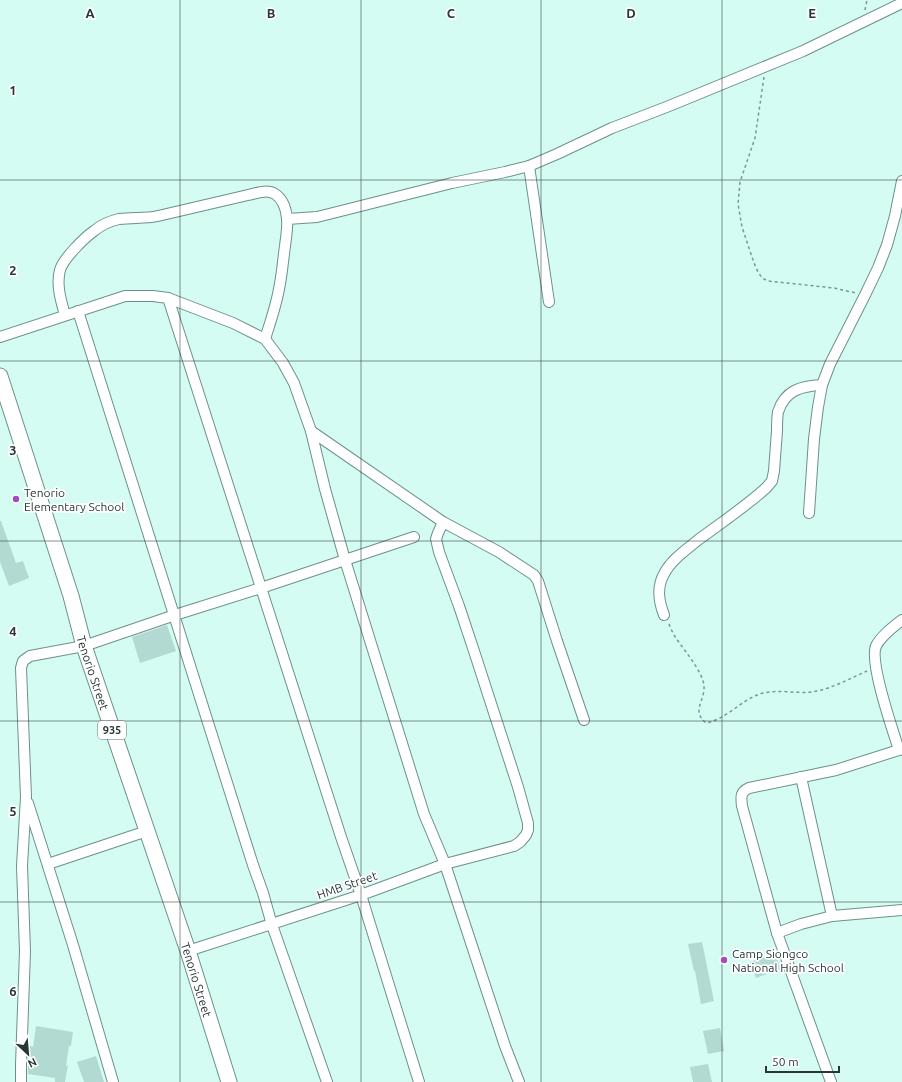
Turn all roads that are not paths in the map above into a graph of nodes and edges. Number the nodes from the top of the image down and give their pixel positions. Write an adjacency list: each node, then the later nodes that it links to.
1 (902, 3): 2 (street)
2 (528, 166): 4 (street); 6 (street)
3 (902, 181): 12 (street)
4 (287, 219): 8 (street); 10 (street)
5 (168, 298): 7 (street); 10 (street); 18 (street)
6 (549, 302)
7 (78, 311): 8 (street); 19 (street)
8 (64, 315): 9 (street)
9 (0, 337)
10 (265, 339): 13 (street)
11 (0, 376): 22 (main road, Tenorio Street / 935)
12 (822, 385): 14 (street); 20 (street)
13 (311, 431): 15 (street); 17 (street)
14 (809, 513)
15 (443, 522): 23 (street); 29 (street, HMB Street)
16 (414, 537): 17 (street)
17 (345, 560): 18 (street); 29 (street)
18 (261, 588): 19 (street); 30 (street)
19 (175, 615): 22 (street); 33 (street)
20 (664, 616)
21 (902, 620): 24 (street)
22 (84, 646): 26 (street); 27 (main road, Tenorio Street / 935)
23 (584, 720)
24 (900, 750): 25 (street)
25 (801, 777): 32 (street); 34 (street)
26 (26, 797): 28 (street); 36 (street)
27 (147, 831): 28 (street); 35 (main road, Tenorio Street / 935)
28 (48, 864): 37 (street)
29 (445, 864): 30 (street, HMB Street); 41 (street)
30 (361, 895): 33 (street, HMB Street); 40 (street)
31 (902, 910): 32 (street)
32 (832, 916): 34 (street)
33 (272, 924): 35 (street, HMB Street); 39 (street)
34 (777, 933): 42 (street)
35 (188, 951): 38 (main road, Tenorio Street / 935)
36 (21, 1082)
37 (113, 1082)
38 (229, 1082)
39 (327, 1082)
40 (419, 1082)
41 (519, 1082)
42 (831, 1082)

